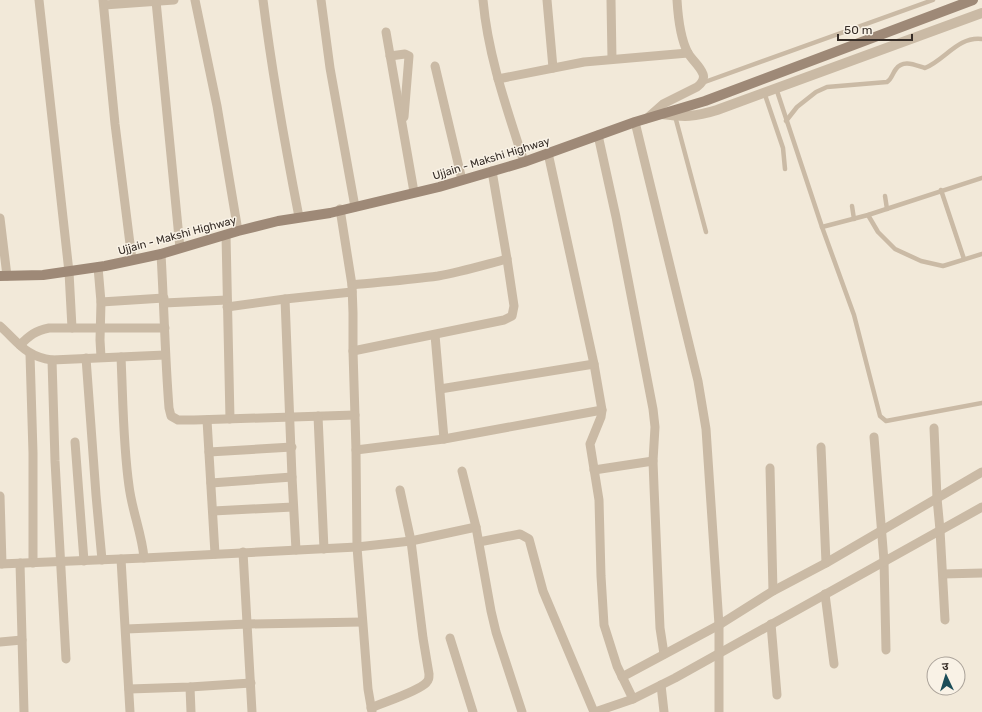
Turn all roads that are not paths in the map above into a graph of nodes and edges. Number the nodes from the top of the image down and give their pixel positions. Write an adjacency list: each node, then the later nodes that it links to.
1 (39, 0): 61 (street)
2 (174, 0): 12 (street)
3 (195, 0): 51 (street)
4 (263, 0): 47 (street)
5 (321, 0): 43 (street)
6 (483, 0): 22 (street)
7 (547, 0): 21 (street)
8 (611, 0): 19 (street)
9 (677, 0): 17 (street)
10 (933, 0): 23 (lane)
11 (973, 0): 26 (main road, Ujjain - Makshi Highway)
12 (156, 1): 13 (street); 54 (street)
13 (103, 2): 59 (street)
14 (982, 13): 24 (street)
15 (386, 32): 18 (street)
16 (982, 39): 29 (lane)
17 (688, 52): 19 (street); 23 (street)
18 (390, 56): 31 (street); 31 (street)
19 (612, 59): 21 (street)
20 (435, 66): 38 (street)
21 (553, 68): 22 (street)
22 (498, 79): 34 (street)
23 (702, 83): 28 (street)
24 (776, 88): 25 (street); 29 (lane)
25 (764, 92): 27 (street); 35 (lane)
26 (662, 114): 27 (street); 28 (main road, Ujjain - Makshi Highway)
27 (675, 116): 52 (lane)
28 (645, 120): 30 (main road, Ujjain - Makshi Highway)
29 (786, 121): 50 (lane)
30 (635, 122): 32 (main road, Ujjain - Makshi Highway); 139 (street)
31 (404, 128): 40 (street)
32 (598, 135): 33 (main road, Ujjain - Makshi Highway); 98 (street)
33 (548, 153): 34 (main road, Ujjain - Makshi Highway); 81 (street)
34 (524, 162): 36 (main road, Ujjain - Makshi Highway)
35 (785, 168)
36 (492, 171): 38 (main road, Ujjain - Makshi Highway); 57 (street)
37 (982, 178): 39 (lane)
38 (462, 180): 40 (main road, Ujjain - Makshi Highway)
39 (941, 190): 45 (lane); 58 (lane)
40 (414, 192): 43 (main road, Ujjain - Makshi Highway)
41 (885, 196): 45 (lane)
42 (852, 206): 49 (lane)
43 (355, 207): 44 (main road, Ujjain - Makshi Highway)
44 (340, 209): 47 (main road, Ujjain - Makshi Highway); 63 (street)
45 (887, 209): 46 (lane)
46 (868, 215): 49 (lane); 58 (lane)
47 (299, 217): 51 (main road, Ujjain - Makshi Highway)
48 (0, 218): 62 (street)
49 (854, 219): 50 (lane)
50 (822, 227): 83 (lane)
51 (238, 231): 53 (main road, Ujjain - Makshi Highway)
52 (706, 232)
53 (226, 235): 54 (main road, Ujjain - Makshi Highway); 67 (street)
54 (180, 248): 55 (main road, Ujjain - Makshi Highway)
55 (161, 254): 59 (main road, Ujjain - Makshi Highway); 65 (street)
56 (982, 254): 58 (lane)
57 (507, 259): 63 (street); 72 (street)
58 (964, 259)
59 (132, 260): 60 (main road, Ujjain - Makshi Highway)
60 (98, 267): 61 (main road, Ujjain - Makshi Highway); 66 (street)
61 (69, 272): 62 (main road, Ujjain - Makshi Highway); 69 (street)
62 (3, 276)
63 (352, 288): 64 (street); 74 (street)
64 (286, 299): 67 (street); 87 (street)
65 (164, 300): 66 (street); 67 (street); 71 (street)
66 (101, 302): 70 (street)
67 (227, 303): 88 (street)
68 (0, 326): 73 (street)
69 (72, 328): 70 (street); 73 (street)
70 (100, 328): 71 (street); 79 (street)
71 (165, 328): 76 (street)
72 (435, 335): 74 (street); 82 (street)
73 (20, 346): 75 (street)
74 (353, 351): 85 (street)
75 (30, 354): 80 (street); 128 (street)
76 (165, 355): 77 (street); 89 (street)
77 (121, 357): 79 (street); 121 (street)
78 (86, 358): 79 (street); 80 (street); 123 (street)
79 (101, 358)
80 (52, 360): 126 (street)
81 (594, 364): 82 (street); 84 (street)
82 (440, 389): 92 (street)
83 (982, 403)
84 (602, 410): 92 (street); 100 (street)
85 (355, 415): 86 (street); 96 (street)
86 (318, 416): 87 (street); 117 (street)
87 (290, 417): 88 (street); 94 (street)
88 (230, 419): 89 (street)
89 (207, 420): 97 (street)
90 (934, 428): 107 (street)
91 (874, 437): 113 (street)
92 (444, 439): 96 (street)
93 (75, 442): 124 (street)
94 (292, 447): 97 (street); 103 (street)
95 (821, 447): 129 (street)
96 (356, 450): 116 (street)
97 (210, 452): 104 (street)
98 (653, 461): 100 (street); 146 (street)
99 (770, 468): 133 (street)
100 (594, 470): 149 (street)
101 (462, 471): 111 (street)
102 (982, 472): 107 (street)
103 (292, 478): 104 (street); 108 (street)
104 (211, 483): 110 (street)
105 (400, 490): 114 (street)
106 (0, 496): 130 (street)
107 (937, 498): 112 (street); 113 (street)
108 (293, 507): 110 (street); 118 (street)
109 (982, 507): 112 (street)
110 (213, 511): 120 (street)
111 (476, 527): 114 (street); 115 (street)
112 (940, 530): 125 (street); 132 (street)
113 (881, 531): 125 (street); 129 (street)
114 (411, 541): 116 (street); 156 (street)
115 (479, 542): 162 (street); 163 (street)
116 (357, 547): 117 (street); 136 (street)
117 (324, 549): 118 (street)
118 (296, 550): 119 (street)
119 (243, 552): 120 (street); 137 (street)
120 (215, 554): 121 (street)
121 (144, 558): 122 (street)
122 (121, 559): 123 (street); 140 (street)
123 (102, 560): 124 (street)
124 (84, 561): 126 (street)
125 (884, 561): 134 (street); 144 (street)
126 (60, 562): 128 (street); 147 (street)
127 (20, 563): 128 (street); 130 (street); 142 (street)
128 (32, 563)
129 (826, 563): 133 (street)
130 (1, 564)
131 (982, 573): 132 (street)
132 (943, 574): 135 (street)
133 (773, 591): 139 (street)
134 (825, 594): 138 (street); 148 (street)
135 (945, 620)
136 (362, 622): 137 (street); 156 (street)
137 (248, 624): 140 (street); 150 (street)
138 (771, 624): 145 (street); 154 (street)
139 (719, 625): 145 (street); 146 (street)
140 (126, 628): 153 (street)
141 (450, 638): 161 (street)
142 (22, 640): 143 (street); 157 (street)
143 (0, 642)
144 (886, 650)
145 (720, 653): 151 (street); 165 (street)
146 (664, 654): 149 (street)
147 (66, 659)
148 (834, 664)
149 (622, 677): 155 (street)
150 (251, 683): 152 (street); 160 (street)
151 (661, 685): 155 (street); 164 (street)
152 (190, 687): 153 (street); 159 (street)
153 (129, 689): 158 (street)
154 (777, 695)
155 (633, 699): 163 (street)
156 (372, 710)
157 (24, 712)
158 (130, 712)
159 (191, 712)
160 (252, 712)
161 (473, 712)
162 (522, 712)
163 (595, 712)
164 (664, 712)
165 (719, 712)

